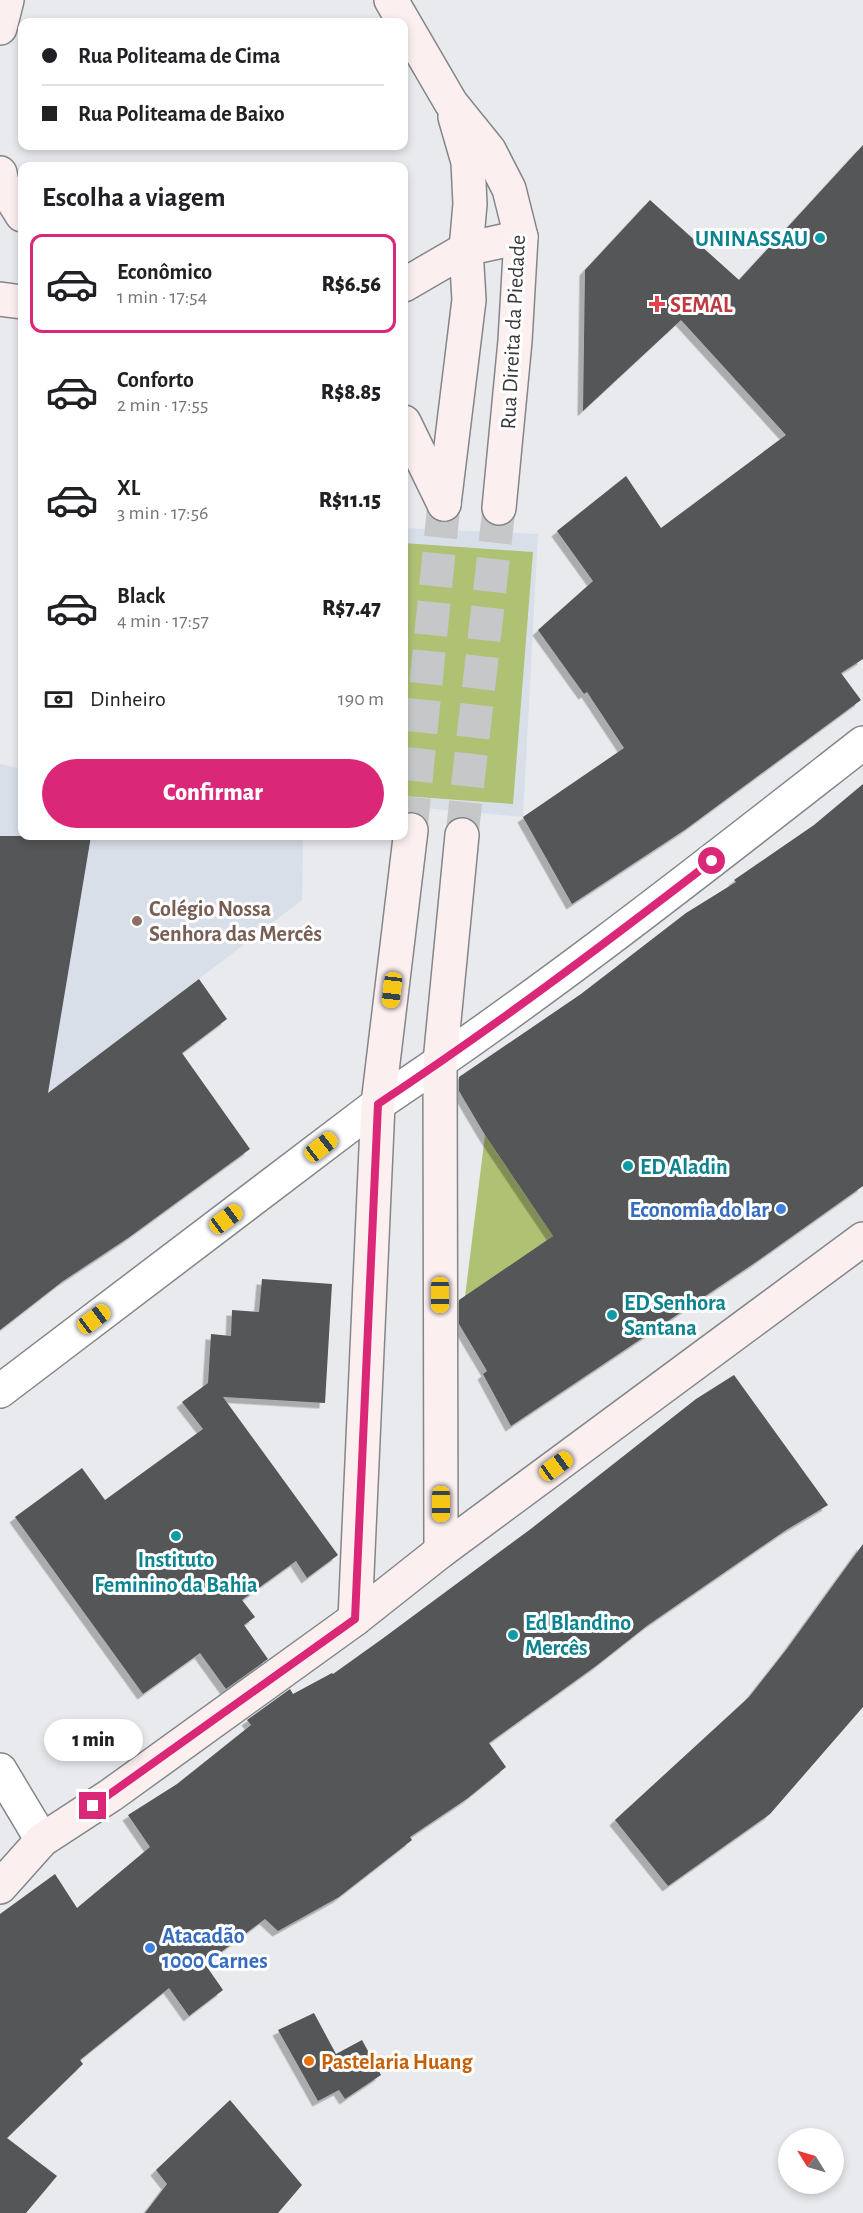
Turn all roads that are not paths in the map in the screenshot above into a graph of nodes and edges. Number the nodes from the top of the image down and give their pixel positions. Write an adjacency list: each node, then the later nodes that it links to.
1 (8, 0): 4 (street)
2 (391, 0): 3 (street, Rua Direita da Piedade)
3 (401, 18)
4 (0, 28)
5 (408, 30): 6 (street, Rua Direita da Piedade)
6 (451, 103): 9 (street, Rua Direita da Piedade); 10 (street, Rua Direita da Piedade)
7 (0, 174): 8 (street)
8 (18, 209)
9 (521, 237): 10 (street); 15 (street, Rua Direita da Piedade)
10 (466, 249): 11 (street); 14 (street, Rua Direita da Piedade)
11 (408, 283)
12 (0, 299): 13 (street)
13 (18, 301)
14 (408, 430)
15 (499, 508)
16 (863, 743): 19 (street)
17 (411, 830): 20 (street)
18 (462, 835): 19 (street)
19 (440, 1062): 20 (street); 23 (street)
20 (378, 1104): 22 (street); 24 (street)
21 (863, 1239): 23 (street)
22 (0, 1391)
23 (441, 1551): 24 (street)
24 (355, 1619): 26 (street)
25 (0, 1770): 26 (street)
26 (42, 1840): 27 (street)
27 (0, 1887)

